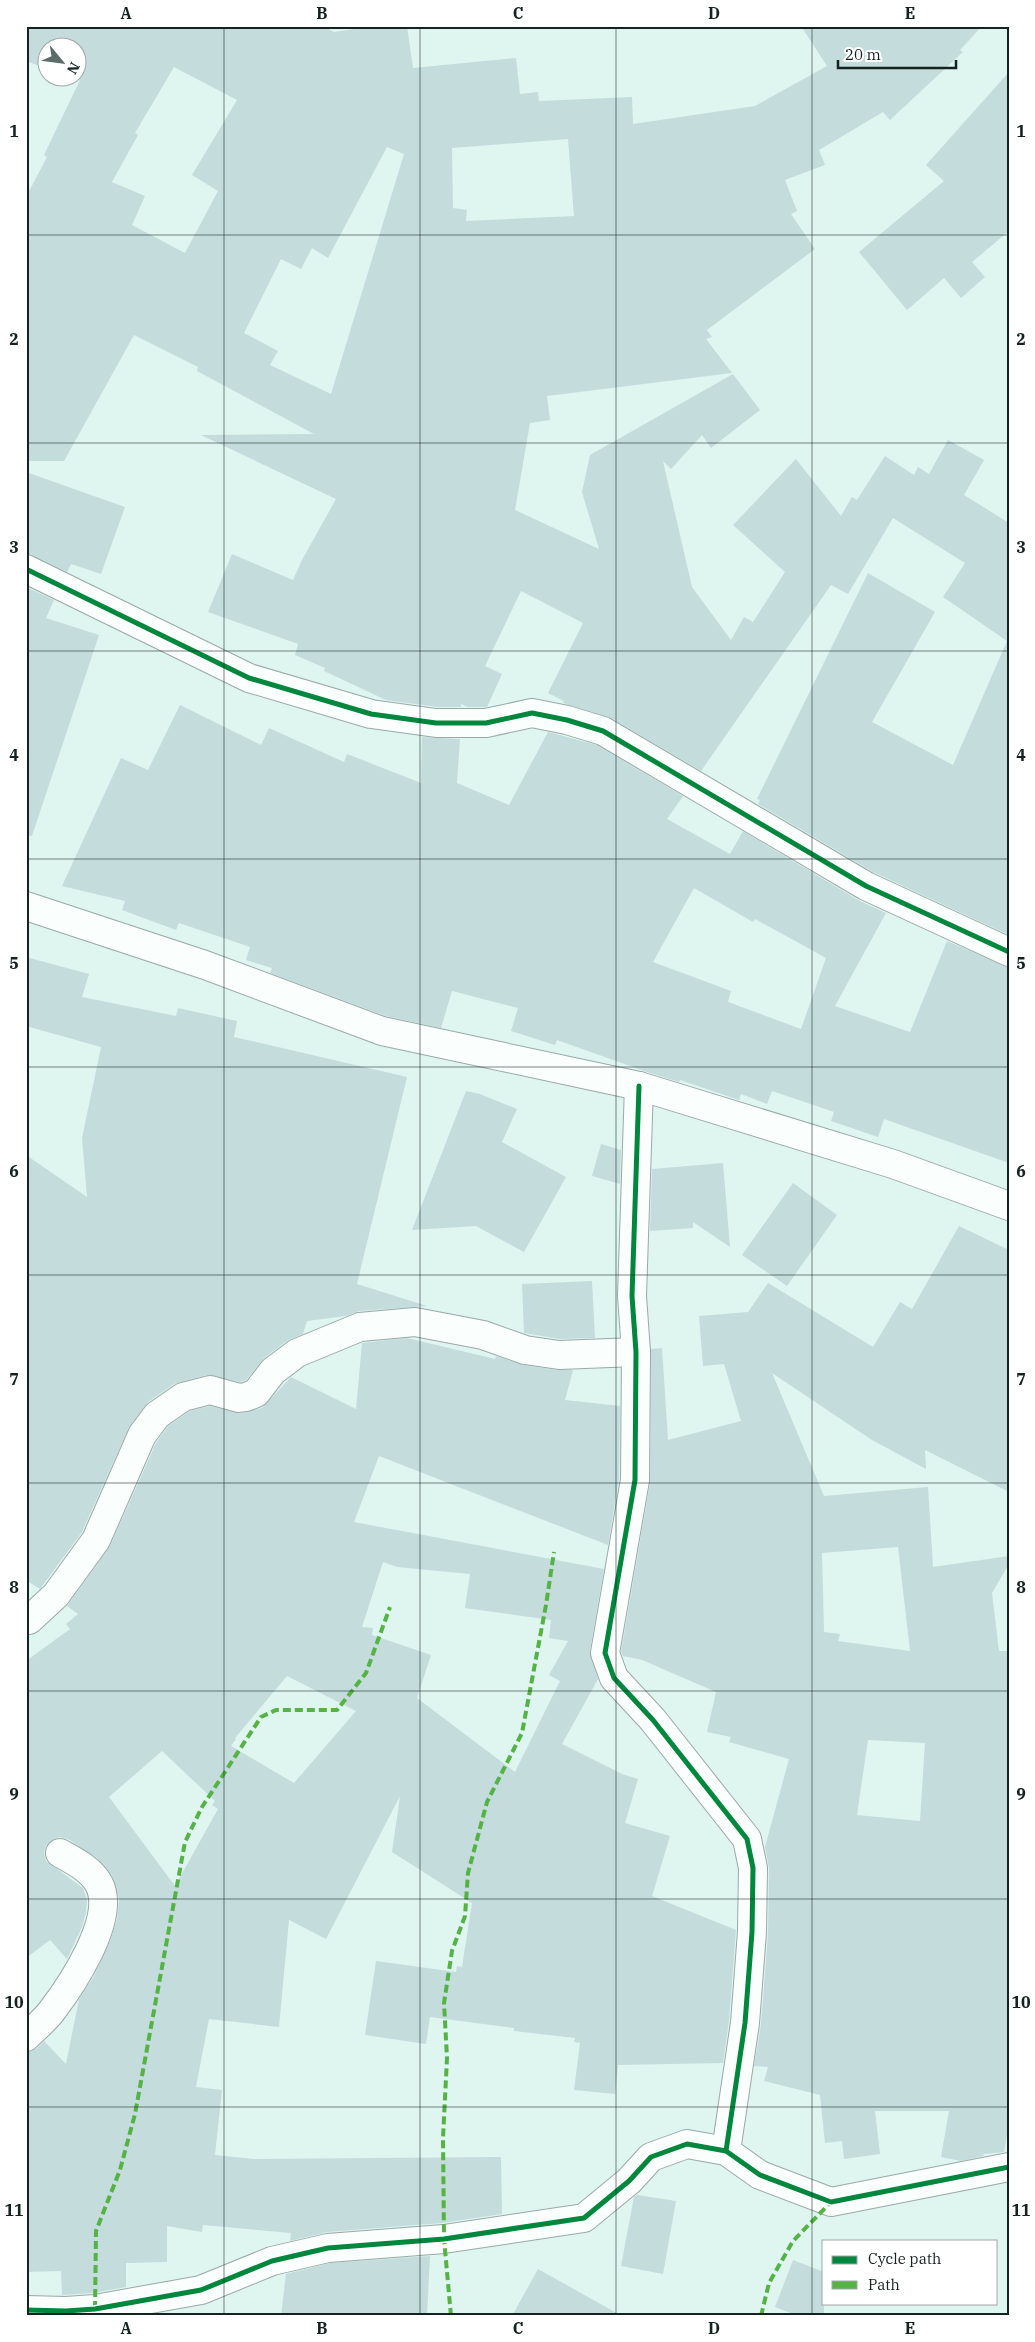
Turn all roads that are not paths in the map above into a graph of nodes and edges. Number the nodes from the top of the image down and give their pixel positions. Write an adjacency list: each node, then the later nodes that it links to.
1 (26, 569): 3 (street)
2 (26, 906): 4 (street)
3 (1009, 952)
4 (639, 1086): 5 (street); 6 (street)
5 (1009, 1206)
6 (636, 1352): 7 (street); 10 (street)
7 (26, 1618)
8 (60, 1853): 9 (street)
9 (26, 2037)
10 (726, 2151): 11 (street); 12 (street)
11 (1009, 2167)
12 (26, 2310)

